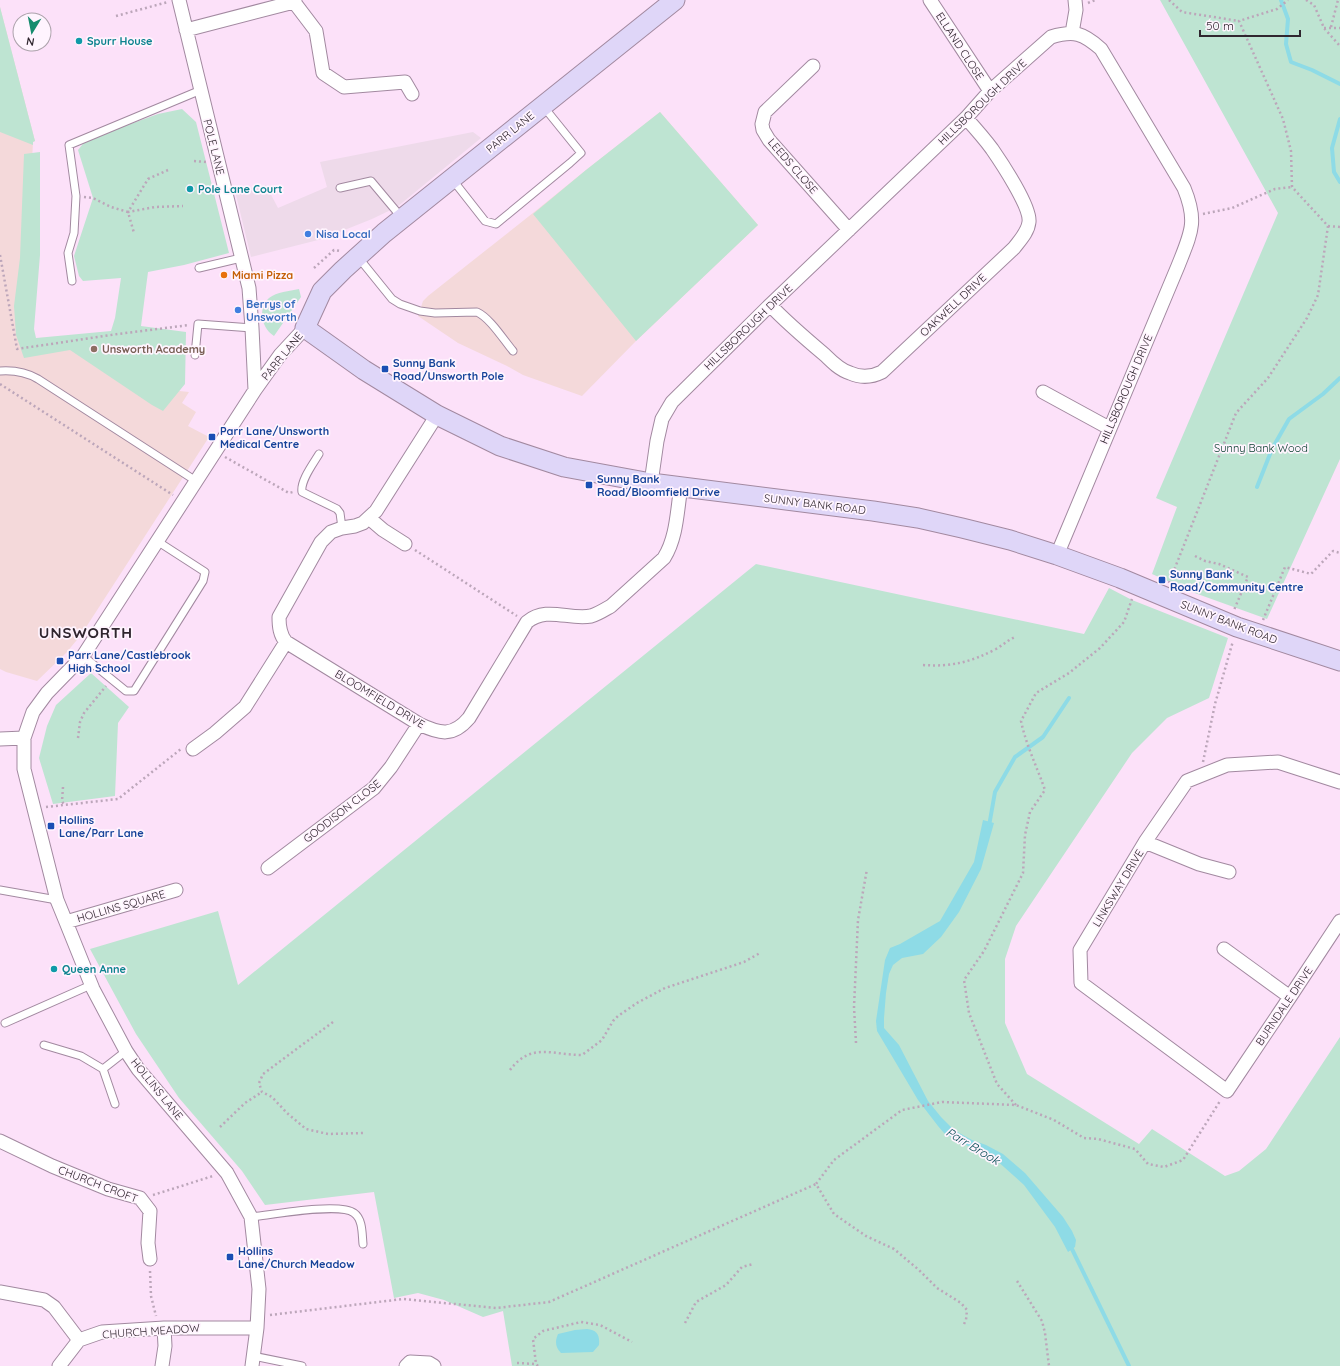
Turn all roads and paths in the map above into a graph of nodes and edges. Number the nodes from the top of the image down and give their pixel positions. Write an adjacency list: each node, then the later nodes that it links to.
1 (675, 0): 22 (street, PARR LANE)
2 (930, 0): 20 (street, ELLAND CLOSE)
3 (1075, 0): 16 (street)
4 (1169, 0): 11 (path)
5 (1287, 0): 11 (path)
6 (1306, 0): 13 (path)
7 (1338, 0): 12 (path)
8 (174, 1): 10 (path); 15 (street, POLE LANE)
9 (294, 1): 15 (street); 21 (street)
10 (116, 16)
11 (1239, 21): 28 (path)
12 (1331, 27): 13 (path); 14 (path)
13 (1324, 28): 17 (path)
14 (1340, 28)
15 (186, 30): 19 (street, POLE LANE)
16 (1072, 33): 20 (street, HILLSBOROUGH DRIVE); 33 (street, HILLSBOROUGH DRIVE)
17 (1340, 46)
18 (813, 66): 37 (street, LEEDS CLOSE)
19 (200, 90): 41 (street, POLE LANE); 43 (lane)
20 (990, 91): 23 (street, HILLSBOROUGH DRIVE)
21 (412, 94)
22 (543, 106): 27 (street, PARR LANE); 27 (lane)
23 (966, 118): 37 (street, HILLSBOROUGH DRIVE); 44 (street, OAKWELL DRIVE)
24 (194, 160): 25 (path)
25 (206, 162)
26 (168, 170): 32 (path)
27 (452, 178): 34 (street, PARR LANE)
28 (1292, 187): 33 (path); 35 (path)
29 (340, 188): 34 (lane)
30 (93, 198): 32 (path)
31 (183, 206): 32 (path)
32 (128, 212): 38 (path)
33 (1192, 216): 55 (street, HILLSBOROUGH DRIVE)
34 (402, 218): 40 (street, PARR LANE)
35 (1328, 226): 36 (path); 71 (path)
36 (1340, 227)
37 (849, 230): 44 (street, HILLSBOROUGH DRIVE)
38 (134, 234)
39 (0, 255): 45 (path)
40 (358, 256): 47 (street, PARR LANE); 48 (lane)
41 (241, 258): 42 (lane); 46 (street, POLE LANE)
42 (199, 268)
43 (72, 281)
44 (770, 305): 59 (street, HILLSBOROUGH DRIVE)
45 (198, 324): 46 (lane); 49 (lane)
46 (252, 328): 52 (street, POLE LANE)
47 (305, 328): 52 (street, PARR LANE); 54 (street, SUNNY BANK ROAD)
48 (513, 351)
49 (195, 356)
50 (0, 371): 58 (lane)
51 (0, 384): 62 (path)
52 (255, 390): 56 (street, PARR LANE)
53 (1042, 392): 55 (street)
54 (437, 415): 59 (street, SUNNY BANK ROAD); 63 (street)
55 (1109, 428): 68 (street, HILLSBOROUGH DRIVE)
56 (215, 452): 58 (street, PARR LANE); 61 (path)
57 (319, 454): 61 (lane)
58 (196, 481): 62 (street, PARR LANE)
59 (651, 483): 60 (street, SUNNY BANK ROAD)
60 (681, 486): 68 (street, SUNNY BANK ROAD); 81 (street, BLOOMFIELD DRIVE)
61 (301, 490): 64 (lane)
62 (183, 501): 65 (street, PARR LANE)
63 (369, 518): 64 (street); 66 (street)
64 (342, 528): 76 (street)
65 (157, 541): 77 (street, PARR LANE); 80 (lane)
66 (405, 544): 72 (path)
67 (1340, 553): 74 (path)
68 (1057, 555): 70 (street, SUNNY BANK ROAD)
69 (1194, 556): 73 (path)
70 (1137, 586): 71 (street, SUNNY BANK ROAD); 114 (path)
71 (1163, 597): 73 (street, SUNNY BANK ROAD)
72 (503, 606)
73 (1233, 625): 74 (street, SUNNY BANK ROAD); 86 (path)
74 (1258, 634): 78 (street, SUNNY BANK ROAD)
75 (1015, 637): 79 (path)
76 (286, 642): 81 (street, BLOOMFIELD DRIVE); 85 (street)
77 (83, 656): 80 (lane); 82 (street, PARR LANE)
78 (1340, 661)
79 (924, 665)
80 (111, 679): 83 (path)
81 (419, 724): 92 (street, GOODISON CLOSE)
82 (24, 738): 84 (street); 90 (street, HOLLINS LANE)
83 (78, 738)
84 (0, 739)
85 (193, 749): 89 (path)
86 (1201, 775): 87 (street, LINKSWAY DRIVE); 91 (street, LINKSWAY DRIVE)
87 (1340, 782)
88 (63, 787): 89 (path)
89 (64, 804): 90 (path)
90 (33, 807): 97 (street, HOLLINS LANE)
91 (1145, 842): 94 (street); 111 (street, LINKSWAY DRIVE)
92 (268, 868)
93 (868, 869): 106 (path)
94 (1229, 872)
95 (0, 890): 97 (lane)
96 (176, 890): 99 (street, HOLLINS SQUARE)
97 (57, 900): 99 (street, HOLLINS LANE)
98 (1340, 921): 103 (street, BURNDALE DRIVE)
99 (66, 922): 102 (street, HOLLINS LANE)
100 (1224, 949): 103 (street)
101 (760, 953): 110 (path)
102 (91, 985): 105 (lane); 108 (street, HOLLINS LANE)
103 (1290, 997): 111 (street, BURNDALE DRIVE)
104 (333, 1022): 112 (path)
105 (5, 1023)
106 (856, 1043)
107 (44, 1045): 109 (lane)
108 (126, 1051): 109 (lane); 118 (street, HOLLINS LANE)
109 (103, 1069): 113 (lane)
110 (510, 1070)
111 (1227, 1091): 114 (path)
112 (262, 1092): 115 (path); 116 (path)
113 (115, 1104)
114 (1016, 1105): 119 (path)
115 (220, 1127)
116 (364, 1134)
117 (0, 1141): 120 (street, CHURCH CROFT)
118 (227, 1173): 120 (path); 121 (street, HOLLINS LANE)
119 (816, 1184): 127 (path); 129 (path)
120 (140, 1198): 123 (street, CHURCH CROFT)
121 (251, 1217): 122 (lane); 127 (street, HOLLINS LANE)
122 (363, 1244)
123 (150, 1259): 130 (path)
124 (753, 1264): 128 (path)
125 (1017, 1281): 141 (path)
126 (0, 1292): 131 (street)
127 (257, 1322): 130 (street, CHURCH MEADOW); 133 (street, HOLLINS LANE)
128 (685, 1323)
129 (964, 1324)
130 (162, 1328): 131 (street, CHURCH MEADOW); 137 (street)
131 (79, 1340): 136 (street)
132 (632, 1342): 135 (path)
133 (252, 1361): 138 (lane)
134 (517, 1363): 135 (path)
135 (537, 1365)
136 (59, 1366)
137 (162, 1366)
138 (302, 1366)
139 (406, 1366): 140 (street)
140 (434, 1366)
141 (1049, 1366)

